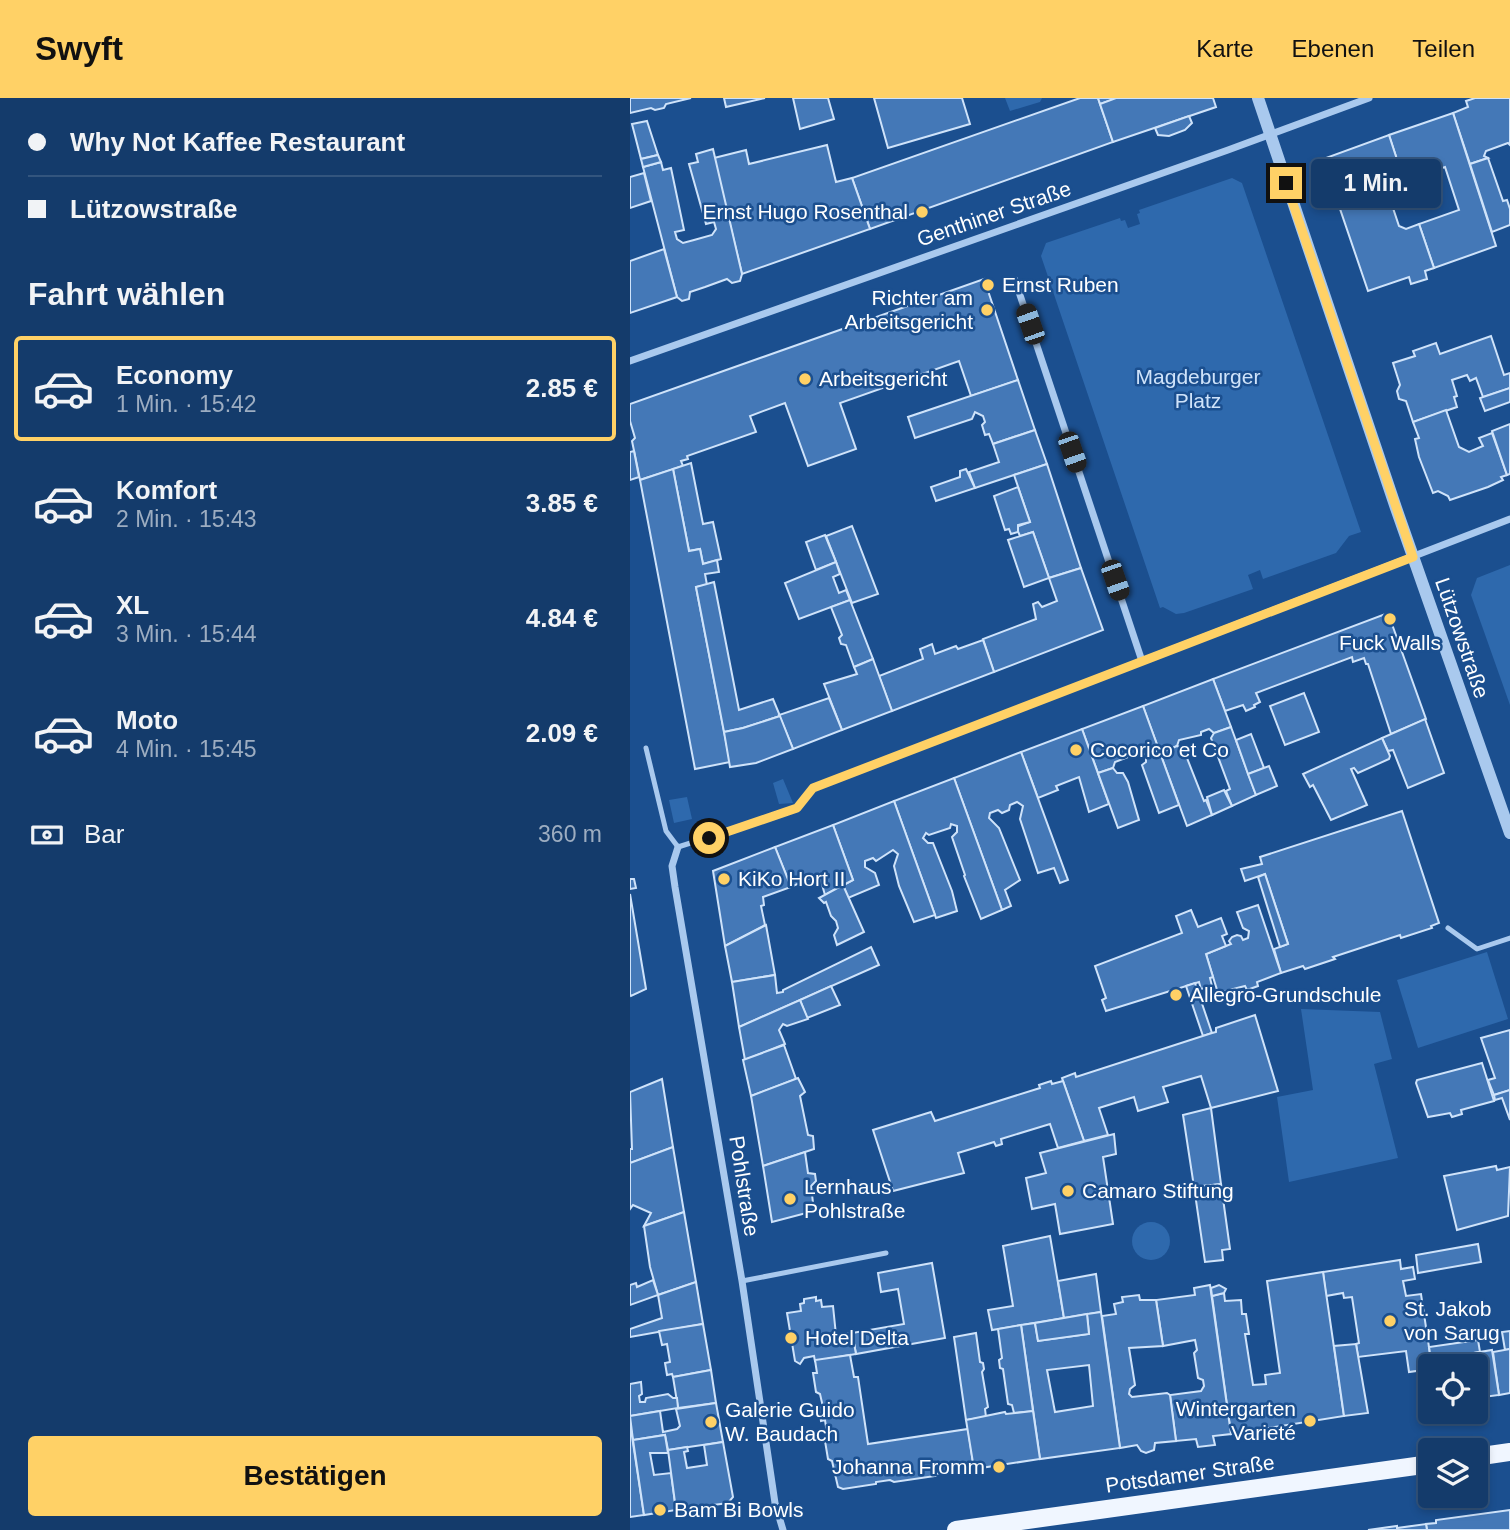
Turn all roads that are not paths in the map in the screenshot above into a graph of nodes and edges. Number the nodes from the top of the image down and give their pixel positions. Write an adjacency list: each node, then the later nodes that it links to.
1 (1258, 98): 3 (street, Lützowstraße)
2 (1369, 98): 3 (street, Genthiner Straße)
3 (1270, 134): 5 (street, Genthiner Straße); 7 (street, Lützowstraße)
4 (1015, 280): 8 (street)
5 (630, 361)
6 (1510, 519): 7 (street)
7 (1413, 557): 8 (street); 11 (street, Lützowstraße)
8 (1142, 661): 10 (street)
9 (646, 748): 12 (lane)
10 (813, 788): 12 (lane)
11 (1510, 833)
12 (678, 847): 16 (street, Pohlstraße)
13 (1448, 928): 14 (lane)
14 (1510, 938)
15 (886, 1253): 16 (lane)
16 (741, 1281): 20 (street, Pohlstraße)
17 (1510, 1452): 18 (main road)
18 (1488, 1455)
19 (1418, 1466): 21 (main road, Potsdamer Straße)
20 (783, 1530)
21 (956, 1530)

